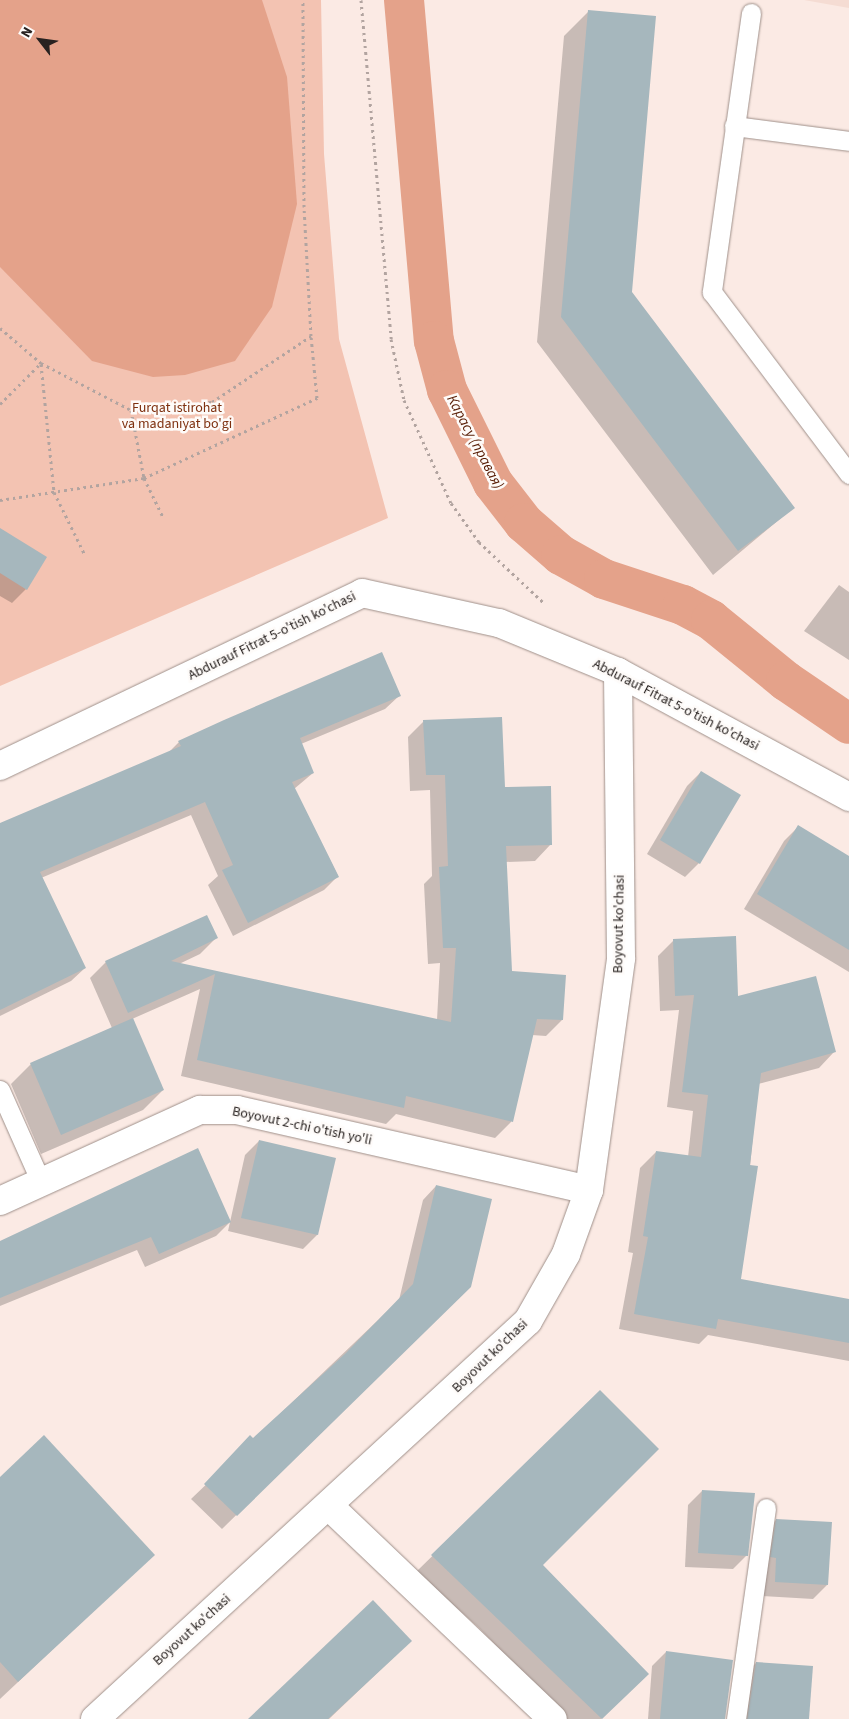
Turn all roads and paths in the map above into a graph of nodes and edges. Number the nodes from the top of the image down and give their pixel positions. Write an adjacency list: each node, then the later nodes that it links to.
1 (303, 0): 7 (path)
2 (361, 0): 17 (path)
3 (751, 13): 4 (lane)
4 (734, 126): 5 (lane); 11 (lane)
5 (849, 141)
6 (0, 328): 8 (path)
7 (311, 336): 10 (path); 12 (path)
8 (41, 363): 9 (path); 10 (path); 13 (path)
9 (0, 404)
10 (130, 410): 12 (path)
11 (849, 474)
12 (144, 478): 13 (path); 15 (path)
13 (54, 492): 14 (path); 16 (path)
14 (0, 500)
15 (163, 517)
16 (85, 555)
17 (546, 606)
18 (618, 672): 19 (street, Abdurauf Fitrat 5-o'tish ko'chasi); 20 (street, Abdurauf Fitrat 5-o'tish ko'chasi); 23 (street, Boyovut ko'chasi)
19 (0, 766)
20 (849, 797)
21 (0, 1090): 22 (lane)
22 (40, 1180): 23 (street, Boyovut 2-chi o'tish yo'li); 24 (street, Boyovut 2-chi o'tish yo'li)
23 (589, 1190): 25 (street, Boyovut ko'chasi)
24 (0, 1201)
25 (329, 1506): 27 (street, Boyovut ko'chasi); 28 (street)
26 (766, 1508): 29 (lane)
27 (95, 1719)
28 (553, 1719)
29 (736, 1719)

